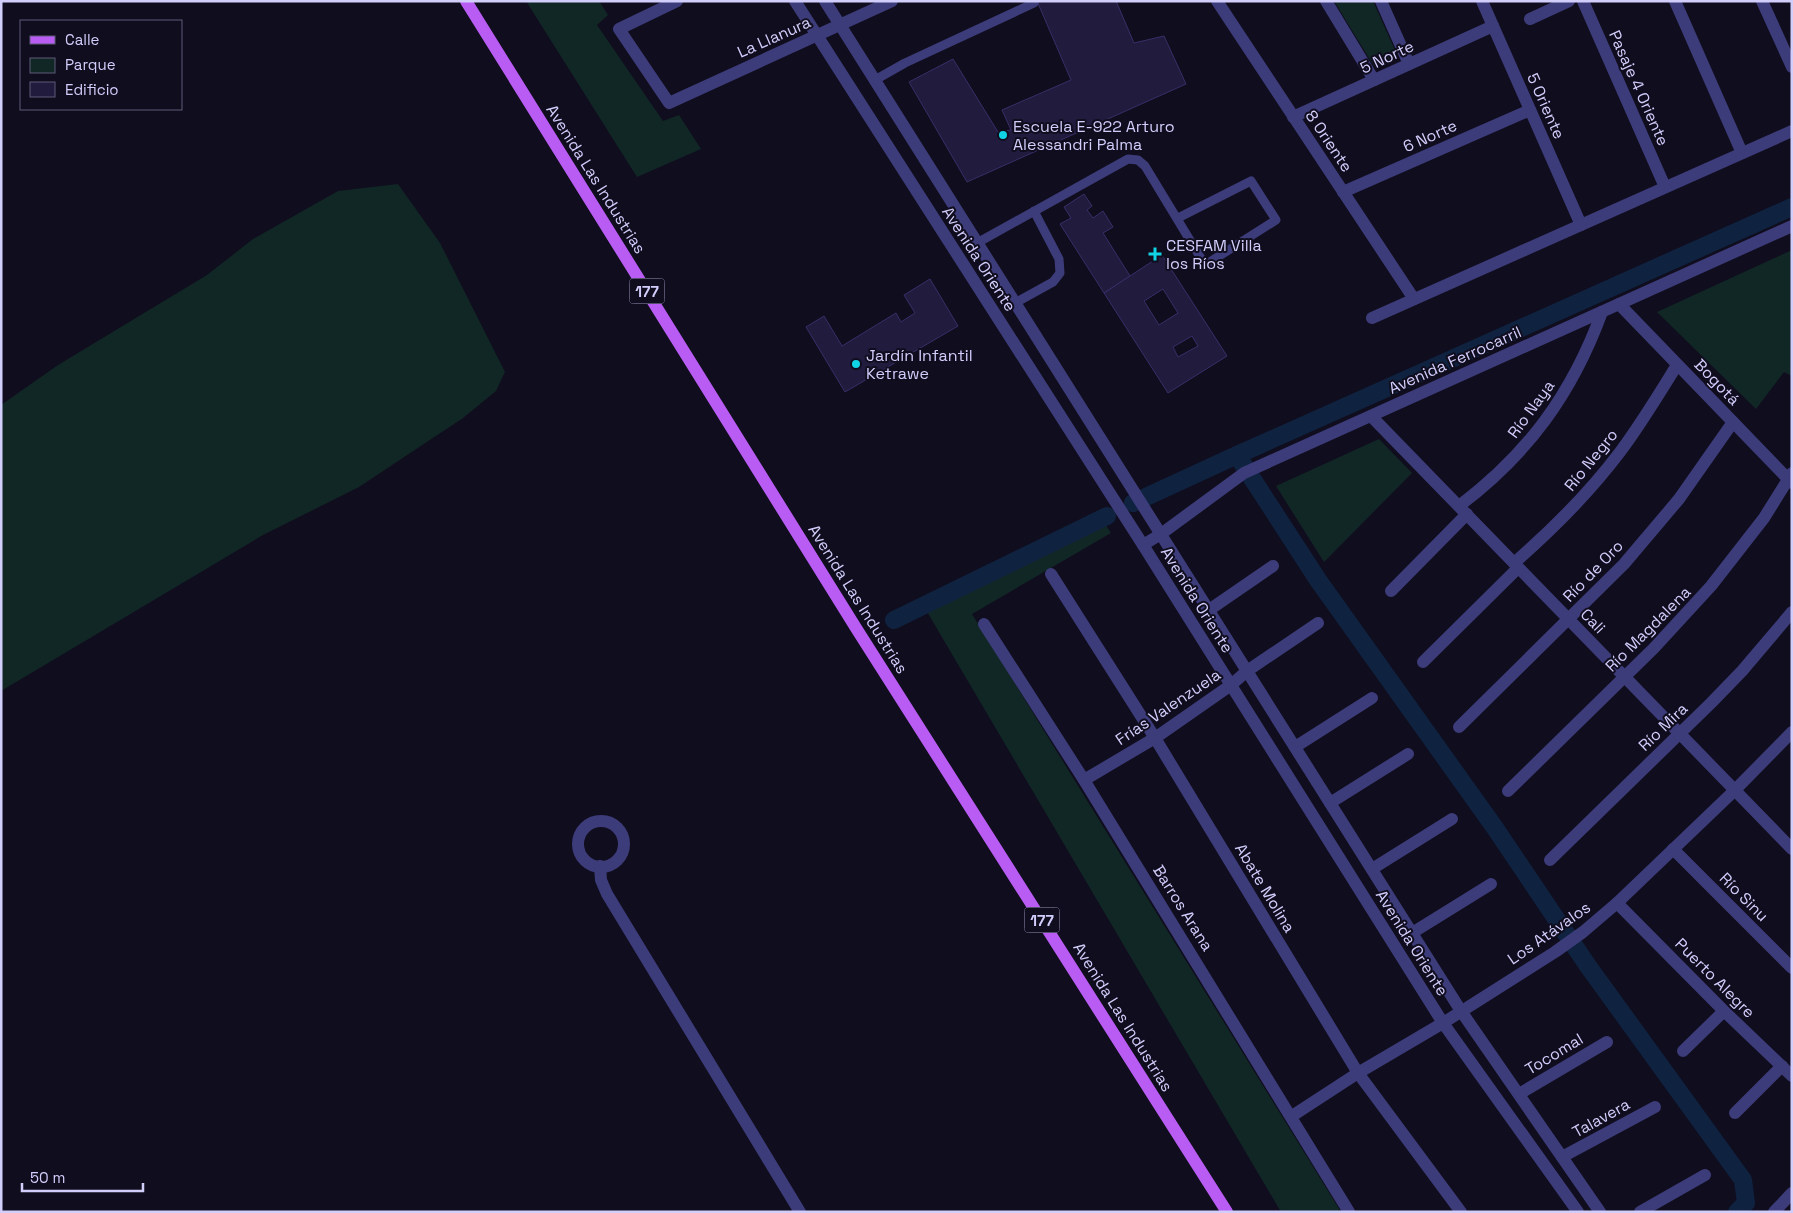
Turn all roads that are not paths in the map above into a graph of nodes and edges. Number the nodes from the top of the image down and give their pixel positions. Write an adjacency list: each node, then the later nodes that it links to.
1 (466, 1): 96 (main road, Avenida Las Industrias / 177)
2 (677, 1): 18 (street, La Llanura)
3 (795, 1): 18 (street, Avenida Oriente)
4 (825, 1): 16 (street, Avenida Oriente)
5 (892, 1): 16 (street, La Llanura)
6 (1217, 1): 24 (street, 8 Oriente)
7 (1326, 1): 22 (street)
8 (1381, 1): 19 (street)
9 (1482, 1): 17 (street, 5 Oriente)
10 (1570, 1): 15 (street)
11 (1583, 1): 27 (street, Pasaje 4 Oriente)
12 (1675, 1): 26 (street)
13 (1762, 1): 20 (street)
14 (1034, 3): 21 (lane)
15 (1530, 19)
16 (840, 26): 18 (street, La Llanura); 21 (street, Avenida Oriente)
17 (1493, 26): 19 (street, 5 Norte); 23 (street, 5 Oriente)
18 (817, 36): 45 (street, Avenida Oriente)
19 (1409, 64): 22 (street, 5 Norte)
20 (1792, 67)
21 (874, 80): 33 (street, Avenida Oriente)
22 (1374, 80): 24 (street, 5 Norte)
23 (1530, 110): 28 (street, 6 Norte); 31 (street, 5 Oriente)
24 (1293, 117): 28 (street, 8 Oriente)
25 (1792, 131): 26 (street)
26 (1742, 153): 27 (street)
27 (1665, 187): 31 (street)
28 (1343, 192): 34 (street, 8 Oriente)
29 (1034, 211): 30 (lane); 33 (lane); 35 (lane)
30 (1178, 218): 30 (lane)
31 (1581, 225): 34 (street)
32 (1792, 226): 36 (street, Avenida Ferrocarril)
33 (977, 243): 35 (street, Avenida Oriente)
34 (1414, 299): 38 (street)
35 (1015, 303): 44 (street, Avenida Oriente)
36 (1619, 304): 37 (street, Avenida Ferrocarril); 39 (street, Bogotá)
37 (1602, 312): 40 (street, Avenida Ferrocarril); 43 (street, Río Naya)
38 (1372, 318)
39 (1677, 364): 41 (street, Bogotá); 47 (street, Río Negro)
40 (1371, 416): 43 (street, Cali); 44 (street, Avenida Ferrocarril)
41 (1733, 422): 42 (street, Bogotá); 52 (street, Río de Oro)
42 (1790, 478): 57 (street, Río Magdalena)
43 (1463, 510): 47 (street, Cali); 49 (street, Río Naya)
44 (1161, 534): 45 (street, Avenida Ferrocarril); 50 (street, Avenida Oriente)
45 (1143, 545): 58 (street, Avenida Oriente)
46 (1273, 566): 50 (street)
47 (1516, 566): 52 (street, Cali); 55 (street, Río Negro)
48 (1051, 574): 63 (street, Abate Molina)
49 (1391, 591)
50 (1209, 610): 56 (street, Avenida Oriente)
51 (1792, 612): 62 (street, Río Mira)
52 (1568, 620): 57 (street, Cali); 60 (street, Río de Oro)
53 (1318, 623): 56 (street, Frías Valenzuela)
54 (984, 624): 66 (street, Barros Arana)
55 (1423, 662)
56 (1247, 671): 58 (street, Frías Valenzuela); 64 (street, Avenida Oriente)
57 (1624, 676): 62 (street, Cali); 68 (street, Río Magdalena)
58 (1231, 685): 63 (street, Frías Valenzuela); 82 (street, Avenida Oriente)
59 (1372, 698): 64 (street)
60 (1460, 727)
61 (1792, 732): 67 (street, Los Atávalos)
62 (1679, 734): 67 (street, Cali); 73 (street, Río Mira)
63 (1154, 738): 66 (street, Frías Valenzuela); 86 (street, Abate Molina)
64 (1295, 747): 69 (street, Avenida Oriente)
65 (1408, 754): 69 (street)
66 (1084, 780): 91 (street, Barros Arana)
67 (1734, 790): 71 (street, Cali); 72 (street, Los Atávalos)
68 (1508, 791)
69 (1330, 803): 75 (street, Avenida Oriente)
70 (1452, 818): 75 (street)
71 (1791, 847)
72 (1673, 849): 77 (street, Los Atávalos); 79 (street, Río Sinu)
73 (1550, 860)
74 (600, 866): 95 (street)
75 (1372, 869): 78 (street, Avenida Oriente)
76 (1491, 884): 78 (street)
77 (1617, 902): 80 (street, Los Atávalos); 81 (street, Puerto Alegre)
78 (1412, 933): 80 (street, Avenida Oriente)
79 (1792, 968)
80 (1461, 1011): 82 (street, Los Atávalos); 88 (street, Avenida Oriente)
81 (1724, 1011): 84 (street); 85 (street, Puerto Alegre)
82 (1443, 1023): 86 (street, Los Atávalos); 99 (street, Avenida Oriente)
83 (1607, 1042): 88 (street, Tocomal)
84 (1683, 1051)
85 (1782, 1066): 87 (street, Puerto Alegre); 90 (street)
86 (1358, 1072): 91 (street, Los Atávalos); 98 (street, Abate Molina)
87 (1792, 1076)
88 (1519, 1094): 92 (street, Avenida Oriente)
89 (1655, 1107): 92 (street, Talavera)
90 (1735, 1113)
91 (1292, 1116): 97 (street, Barros Arana)
92 (1562, 1157): 100 (street, Avenida Oriente)
93 (1705, 1175): 101 (street)
94 (1792, 1194): 102 (street)
95 (800, 1212)
96 (1227, 1212)
97 (1349, 1212)
98 (1460, 1212)
99 (1578, 1212)
100 (1600, 1212)
101 (1640, 1212)
102 (1774, 1212)

